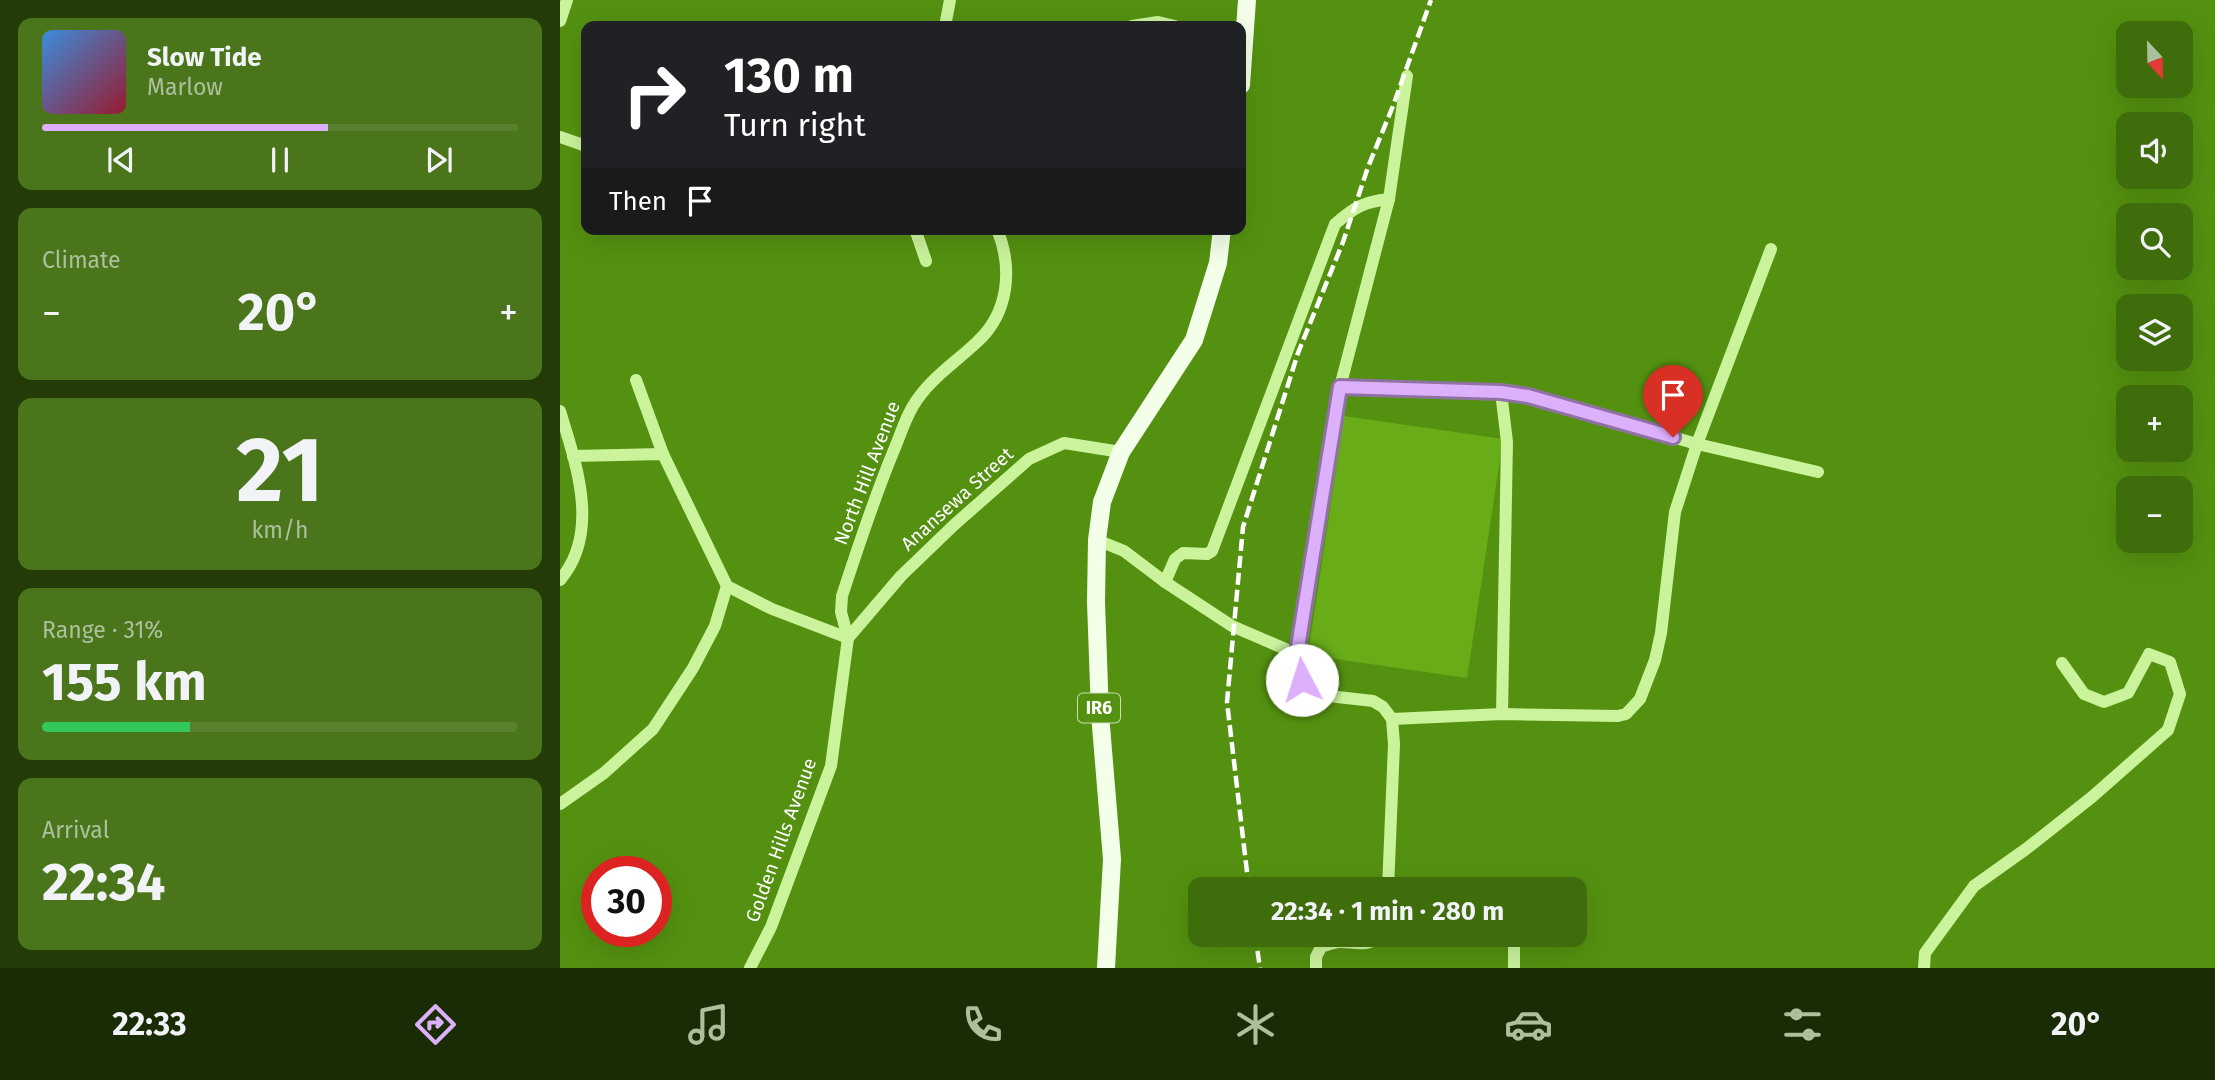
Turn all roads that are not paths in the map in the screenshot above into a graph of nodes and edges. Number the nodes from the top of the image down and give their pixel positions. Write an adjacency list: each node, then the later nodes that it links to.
1 (568, 0): 4 (street)
2 (950, 0): 5 (street)
3 (1247, 0): 6 (main road)
4 (560, 21)
5 (946, 21)
6 (1246, 21)
7 (1407, 76): 10 (street)
8 (560, 137): 9 (street)
9 (581, 144)
10 (1389, 200): 17 (street); 27 (street)
11 (917, 235): 15 (street)
12 (999, 235): 29 (street, North Hill Avenue)
13 (1221, 235): 21 (main road, IR6)
14 (1771, 249): 20 (street)
15 (926, 261)
16 (636, 380): 22 (street)
17 (1340, 387): 18 (street); 30 (street)
18 (1501, 392): 20 (street); 32 (street)
19 (560, 411): 23 (street)
20 (1698, 444): 24 (street); 32 (street)
21 (1121, 452): 25 (main road, IR6); 29 (street, Anansewa Street)
22 (663, 454): 23 (street); 28 (street)
23 (573, 456): 26 (street)
24 (1818, 472)
25 (1097, 540): 27 (street); 39 (main road, IR6)
26 (560, 580)
27 (1165, 582): 30 (street)
28 (727, 586): 29 (street); 34 (street)
29 (848, 638): 38 (street, Golden Hills Avenue)
30 (1297, 654): 33 (street)
31 (2062, 663): 42 (street)
32 (1502, 714): 33 (street)
33 (1392, 719): 35 (street)
34 (560, 804)
35 (1388, 877)
36 (1321, 947): 40 (street)
37 (1514, 947): 41 (street)
38 (750, 968)
39 (1106, 968)
40 (1316, 968)
41 (1514, 968)
42 (1924, 968)

